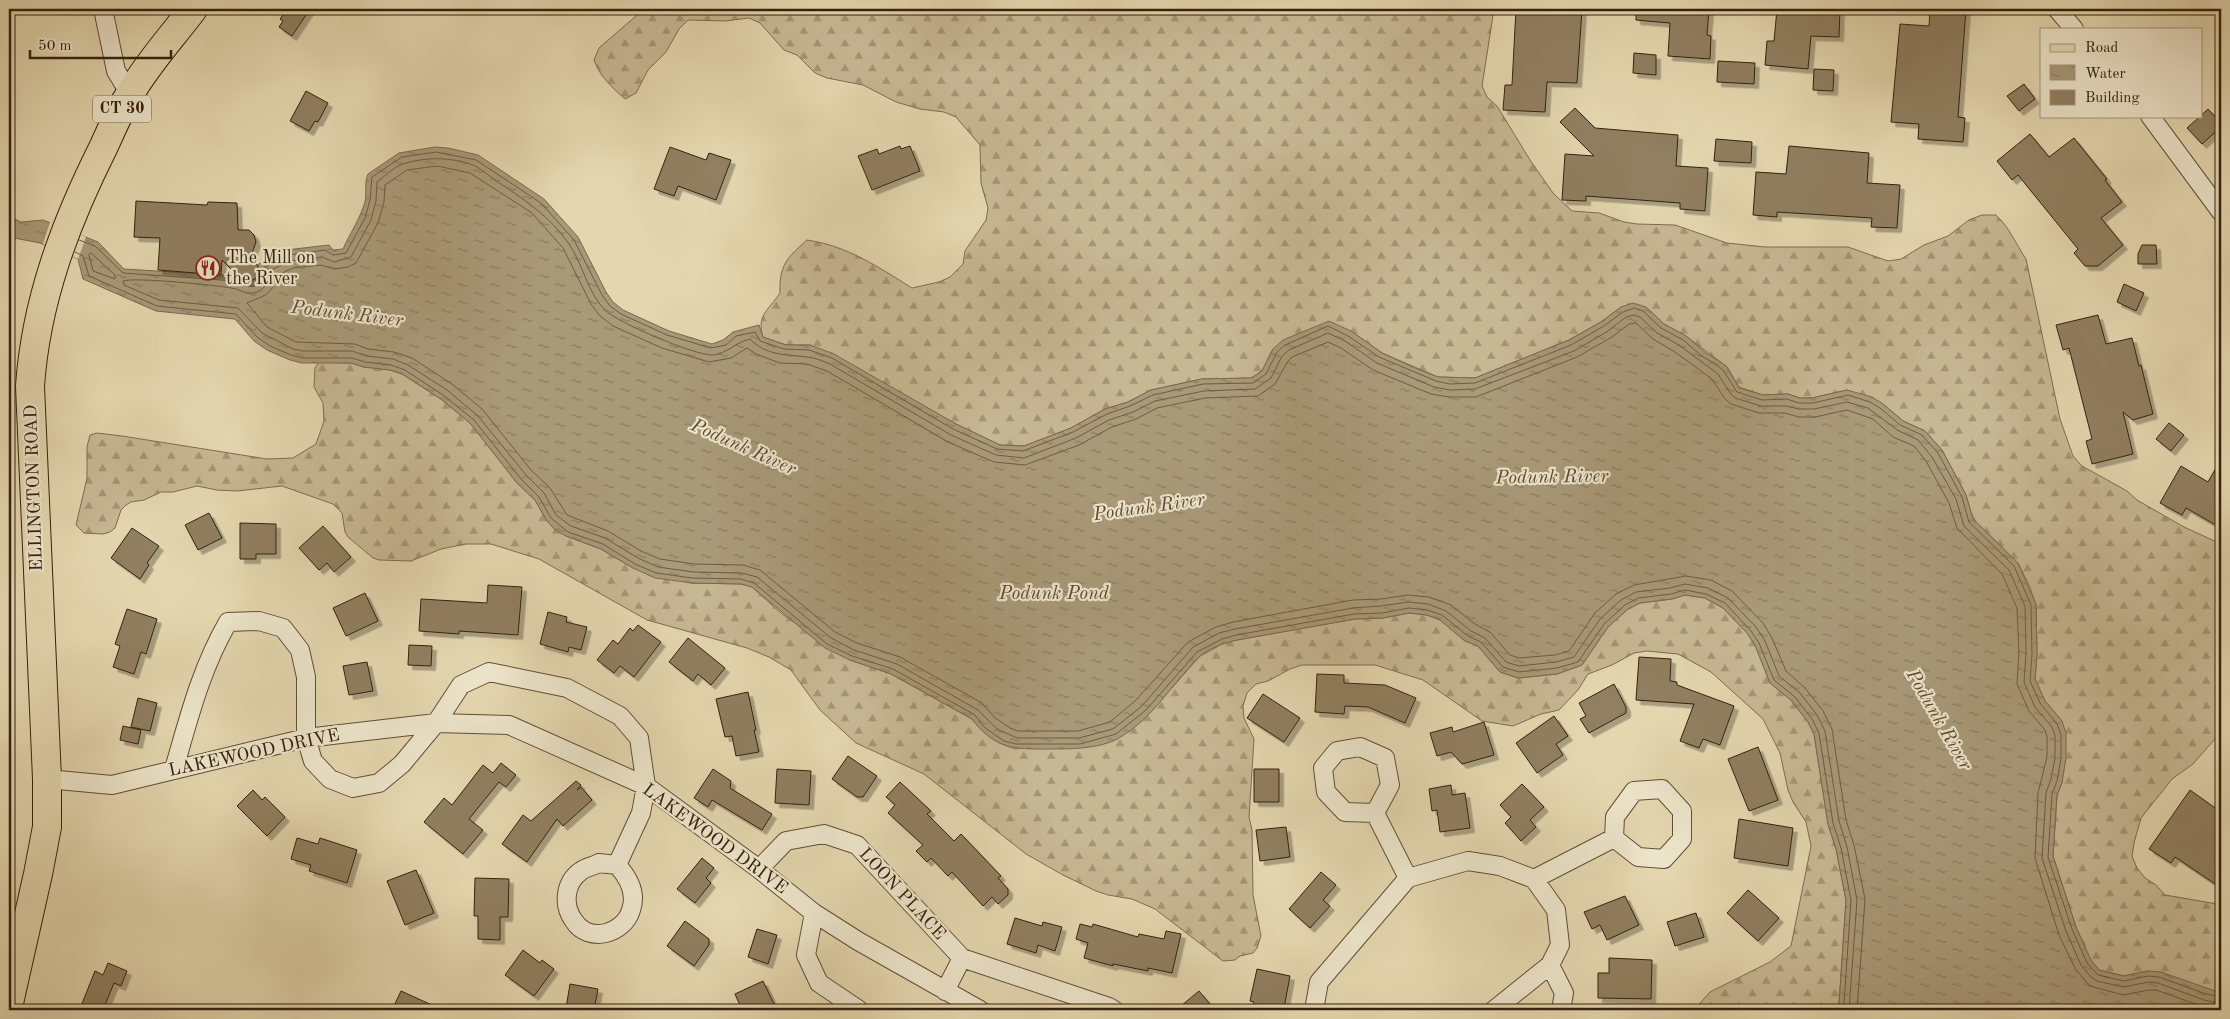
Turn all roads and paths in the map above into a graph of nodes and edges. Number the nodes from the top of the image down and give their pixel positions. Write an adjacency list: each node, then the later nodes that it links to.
1 (103, 9): 5 (street)
2 (192, 9): 5 (main road, ELLINGTON ROAD / CT 30)
3 (2057, 9): 4 (street)
4 (2073, 28)
5 (130, 94): 11 (main road, ELLINGTON ROAD / CT 30)
6 (2151, 118): 7 (street)
7 (2221, 212)
8 (436, 723): 9 (street, LAKEWOOD DRIVE); 9 (street); 12 (street, LAKEWOOD DRIVE); 12 (street)
9 (306, 738): 10 (street, LAKEWOOD DRIVE); 10 (street)
10 (174, 768): 11 (street, LAKEWOOD DRIVE)
11 (47, 779): 23 (main road, ELLINGTON ROAD / CT 30)
12 (646, 786): 15 (street); 16 (street, LAKEWOOD DRIVE)
13 (1375, 813): 17 (street)
14 (1614, 838): 14 (street); 18 (street)
15 (617, 865)
16 (760, 869): 19 (street, LAKEWOOD DRIVE); 20 (street, LOON PLACE)
17 (1408, 878): 18 (street); 27 (street)
18 (1534, 879): 21 (street)
19 (814, 914): 22 (street, LAKEWOOD DRIVE); 24 (street)
20 (962, 958): 22 (street); 26 (street, LOON PLACE)
21 (1550, 965): 28 (street); 29 (street)
22 (945, 991): 25 (street, LAKEWOOD DRIVE)
23 (9, 1003)
24 (859, 1010)
25 (980, 1010)
26 (1114, 1010)
27 (1314, 1010)
28 (1494, 1010)
29 (1560, 1010)

